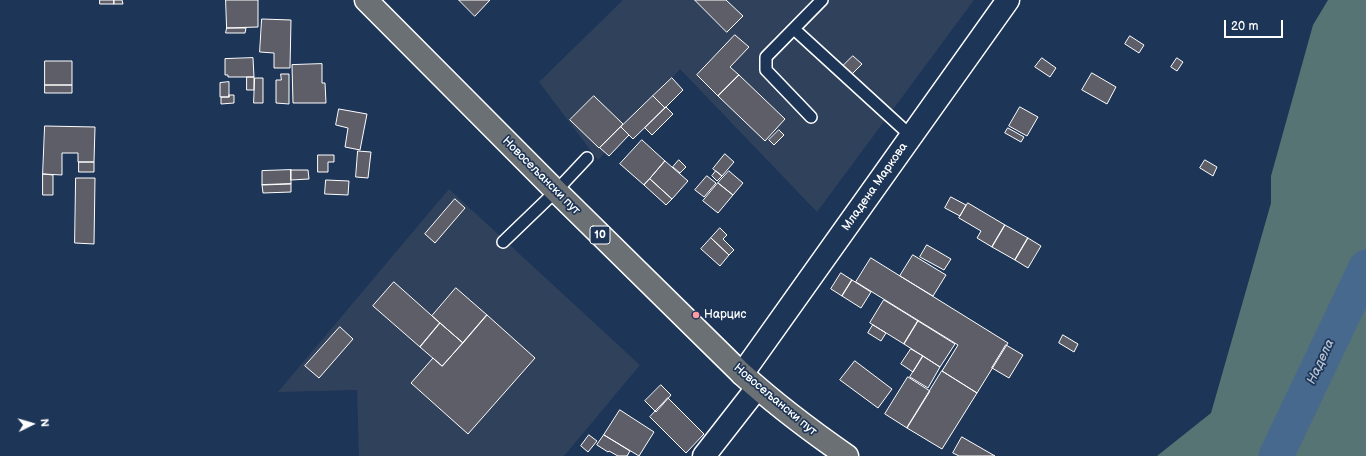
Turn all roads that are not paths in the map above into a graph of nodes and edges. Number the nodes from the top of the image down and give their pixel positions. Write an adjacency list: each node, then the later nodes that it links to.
1 (366, 0): 8 (main road, Новосељански пут / 10)
2 (822, 0): 4 (lane)
3 (1008, 0): 6 (street, Младена Маркова)
4 (794, 29): 5 (lane); 6 (lane)
5 (811, 117)
6 (911, 136): 10 (street, Младена Маркова)
7 (588, 158): 8 (lane)
8 (556, 191): 9 (lane); 10 (main road, Новосељански пут / 10)
9 (503, 242)
10 (750, 381): 11 (street, Младена Маркова); 12 (main road, Новосељански пут / 10)
11 (704, 456)
12 (847, 456)

